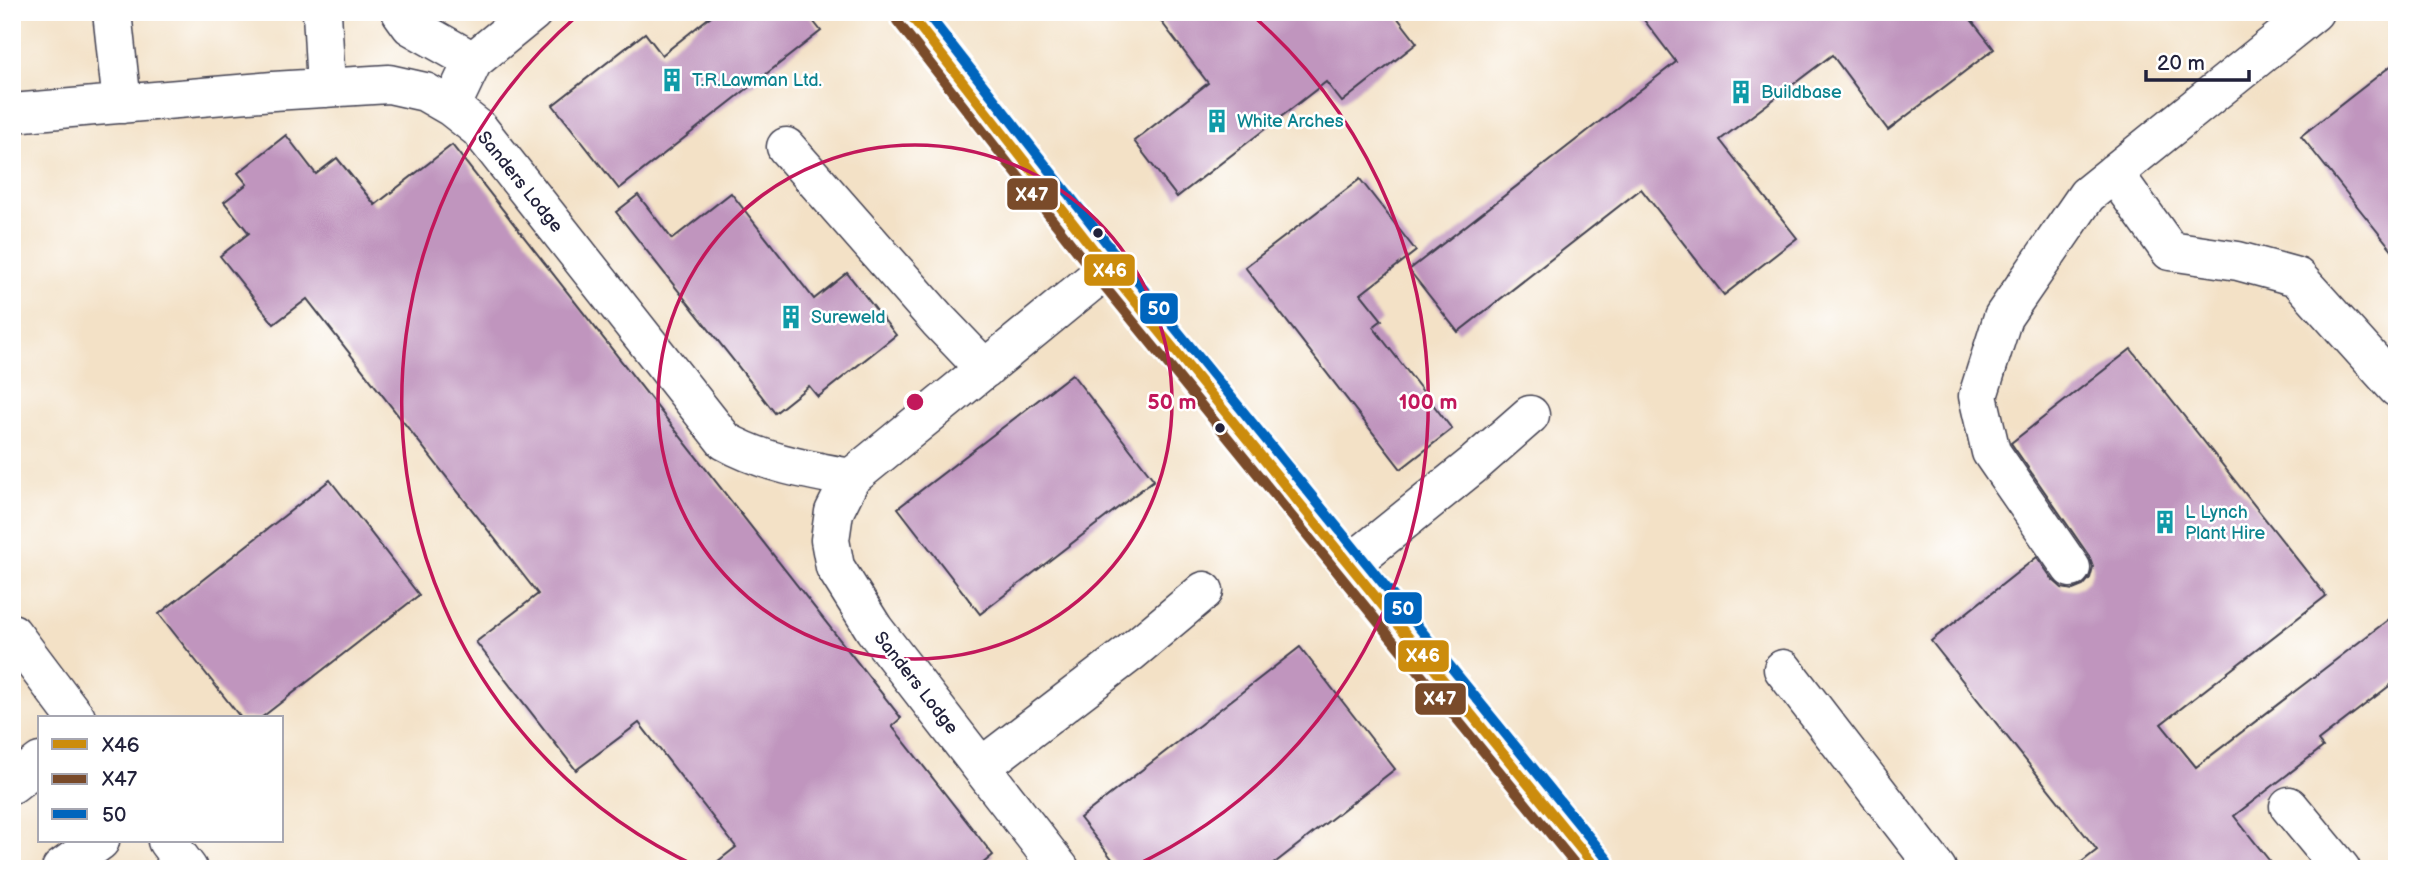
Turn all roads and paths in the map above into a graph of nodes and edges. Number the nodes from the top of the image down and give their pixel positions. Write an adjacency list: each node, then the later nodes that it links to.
1 (112, 12): 9 (street)
2 (323, 12): 8 (street)
3 (401, 12): 7 (street)
4 (533, 12): 7 (street)
5 (908, 12): 14 (main road)
6 (2314, 12): 13 (street)
7 (473, 61): 10 (street)
8 (326, 88): 9 (street, Sanders Lodge); 10 (street, Sanders Lodge)
9 (122, 104): 11 (street, Sanders Lodge)
10 (452, 107): 18 (street, Sanders Lodge)
11 (12, 113)
12 (786, 147): 15 (street)
13 (2114, 173): 16 (street); 20 (street)
14 (1108, 268): 15 (street, Sanders Lodge); 19 (main road)
15 (985, 369): 18 (street, Sanders Lodge)
16 (2397, 388)
17 (1530, 415): 19 (street)
18 (851, 478): 26 (street, Sanders Lodge)
19 (1349, 565): 34 (main road)
20 (2071, 568)
21 (1203, 591): 26 (street)
22 (12, 633): 24 (street)
23 (1783, 669): 35 (street)
24 (74, 716)
25 (38, 764): 27 (street)
26 (981, 767): 33 (street, Sanders Lodge)
27 (12, 783)
28 (2289, 806): 36 (street)
29 (99, 842): 31 (street)
30 (168, 842): 32 (street)
31 (61, 869)
32 (188, 869)
33 (1060, 869)
34 (1597, 869)
35 (1937, 869)
36 (2341, 869)

